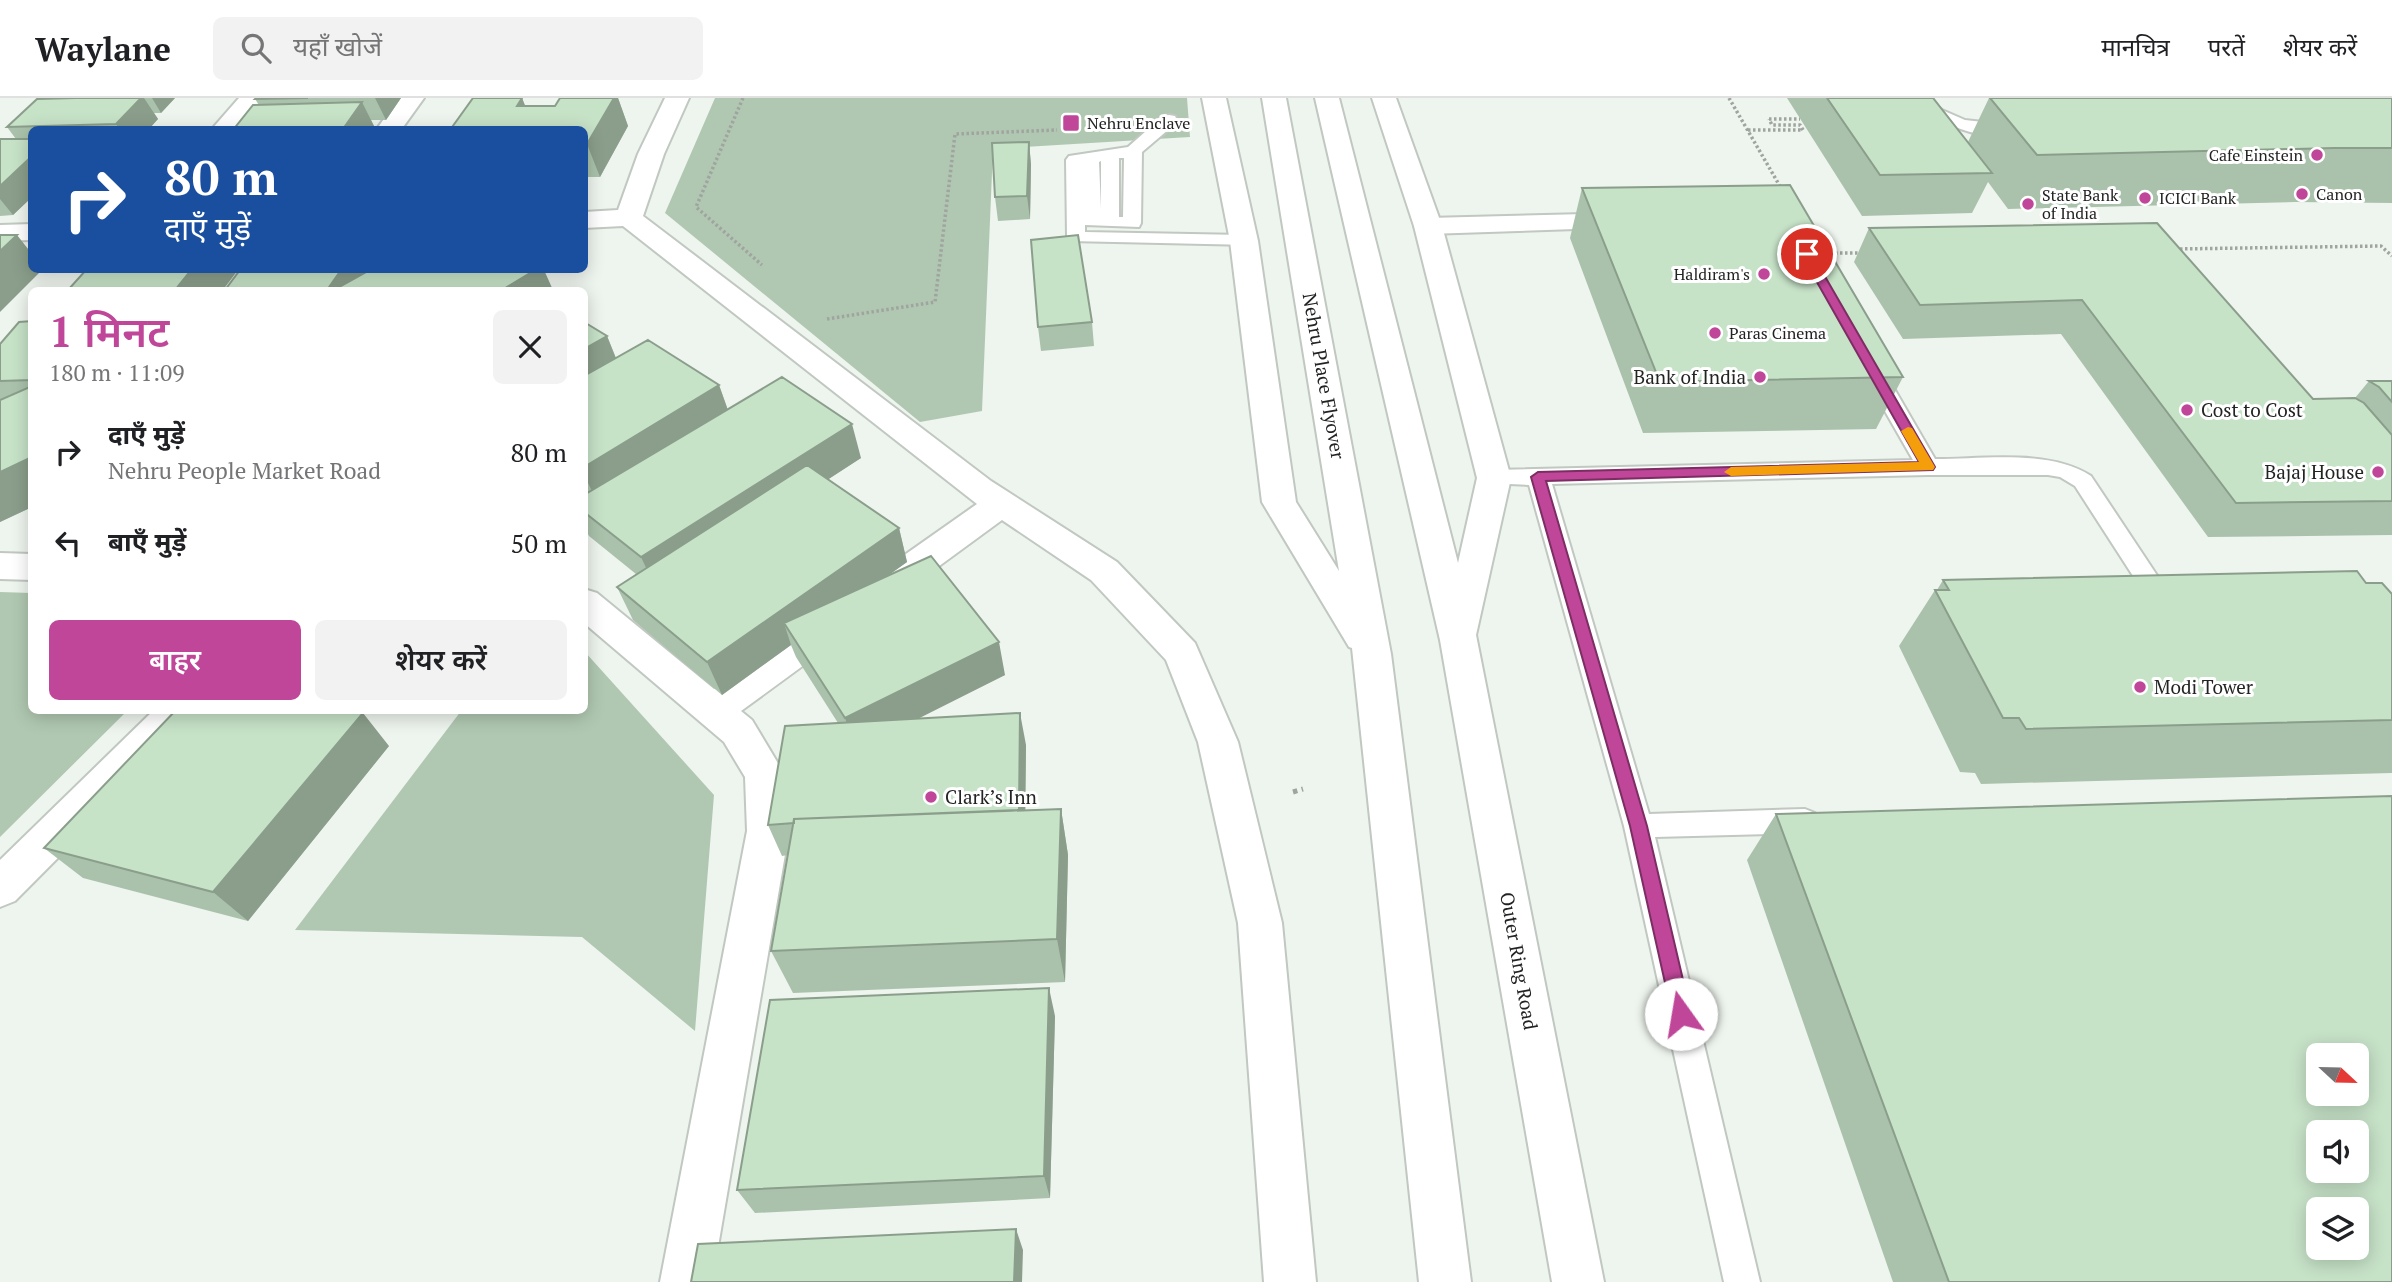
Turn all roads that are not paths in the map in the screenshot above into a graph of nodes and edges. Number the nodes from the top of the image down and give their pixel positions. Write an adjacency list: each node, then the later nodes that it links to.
1 (252, 98): 10 (main road)
2 (412, 98): 11 (main road)
3 (677, 98): 16 (main road)
4 (1213, 98): 23 (main road)
5 (1274, 98): 34 (main road, Nehru Place Flyover)
6 (1327, 98): 33 (main road)
7 (1384, 98): 20 (main road)
8 (1916, 98): 12 (lane)
9 (1169, 120): 13 (lane)
10 (227, 126)
11 (391, 126)
12 (2029, 130)
13 (1133, 151): 14 (lane); 19 (lane)
14 (1110, 155): 15 (lane); 19 (lane)
15 (1090, 158): 19 (lane); 23 (lane)
16 (628, 218): 17 (main road); 28 (main road)
17 (588, 220)
18 (1646, 220): 20 (main road)
19 (1110, 222)
20 (1427, 226): 27 (main road)
21 (28, 232): 22 (main road)
22 (0, 233)
23 (1244, 241): 34 (main road)
24 (1861, 348): 25 (lane)
25 (1928, 467): 26 (lane); 32 (lane)
26 (1538, 477): 27 (lane); 38 (lane)
27 (1494, 478): 33 (main road)
28 (1001, 504): 35 (main road); 41 (main road)
29 (0, 566): 30 (main road)
30 (28, 567)
31 (588, 605): 35 (main road)
32 (2184, 616)
33 (1459, 640): 43 (main road, Outer Ring Road)
34 (1372, 654): 42 (main road)
35 (712, 711): 40 (main road)
36 (176, 714): 39 (main road)
37 (1830, 821): 38 (lane)
38 (1638, 826): 44 (lane)
39 (0, 888)
40 (686, 1282)
41 (1290, 1282)
42 (1445, 1282)
43 (1578, 1282)
44 (1742, 1282)

